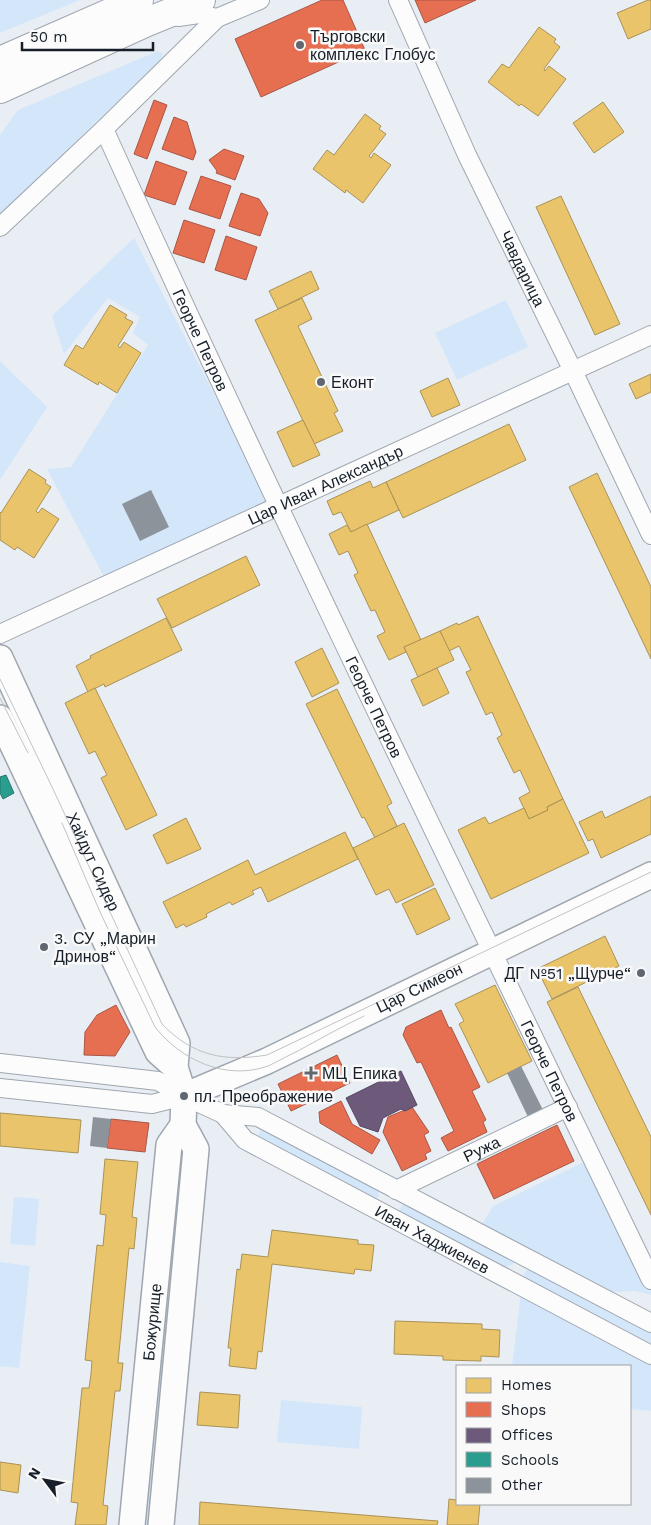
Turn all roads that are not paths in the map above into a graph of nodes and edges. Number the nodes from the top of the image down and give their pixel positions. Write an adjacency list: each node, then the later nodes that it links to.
1 (260, 0): 3 (street)
2 (398, 0): 10 (street, Чавдарица)
3 (209, 9): 4 (main road); 7 (street)
4 (143, 11): 5 (main road); 6 (main road)
5 (0, 61)
6 (0, 89)
7 (104, 129): 8 (street); 11 (street, Георче Петров)
8 (0, 227)
9 (651, 335): 10 (street, Цар Иван Александър)
10 (573, 371): 11 (street, Цар Иван Александър); 12 (street, Чавдарица)
11 (278, 507): 13 (street, Цар Иван Александър); 17 (street, Георче Петров)
12 (651, 535)
13 (0, 634)
14 (0, 658): 19 (street, Хайдут Сидер)
15 (0, 718): 19 (street, Хайдут Сидер)
16 (651, 875): 17 (street, Цар Симеон)
17 (493, 952): 21 (street, Цар Симеон); 22 (street, Георче Петров)
18 (0, 1063): 21 (street, Иван Хаджиенев)
19 (175, 1067): 21 (street, Хайдут Сидер)
20 (0, 1088): 21 (street)
21 (184, 1096): 23 (street, Иван Хаджиенев); 24 (street, Божурище)
22 (568, 1107): 25 (street, Ружа); 26 (street, Георче Петров)
23 (223, 1114): 25 (street, Иван Хаджиенев); 28 (street, Иван Хаджиенев)
24 (184, 1125): 29 (street, Божурище); 30 (street, Божурище)
25 (396, 1190): 27 (street, Иван Хаджиенев)
26 (651, 1280)
27 (651, 1323)
28 (651, 1355)
29 (132, 1525)
30 (161, 1525)

